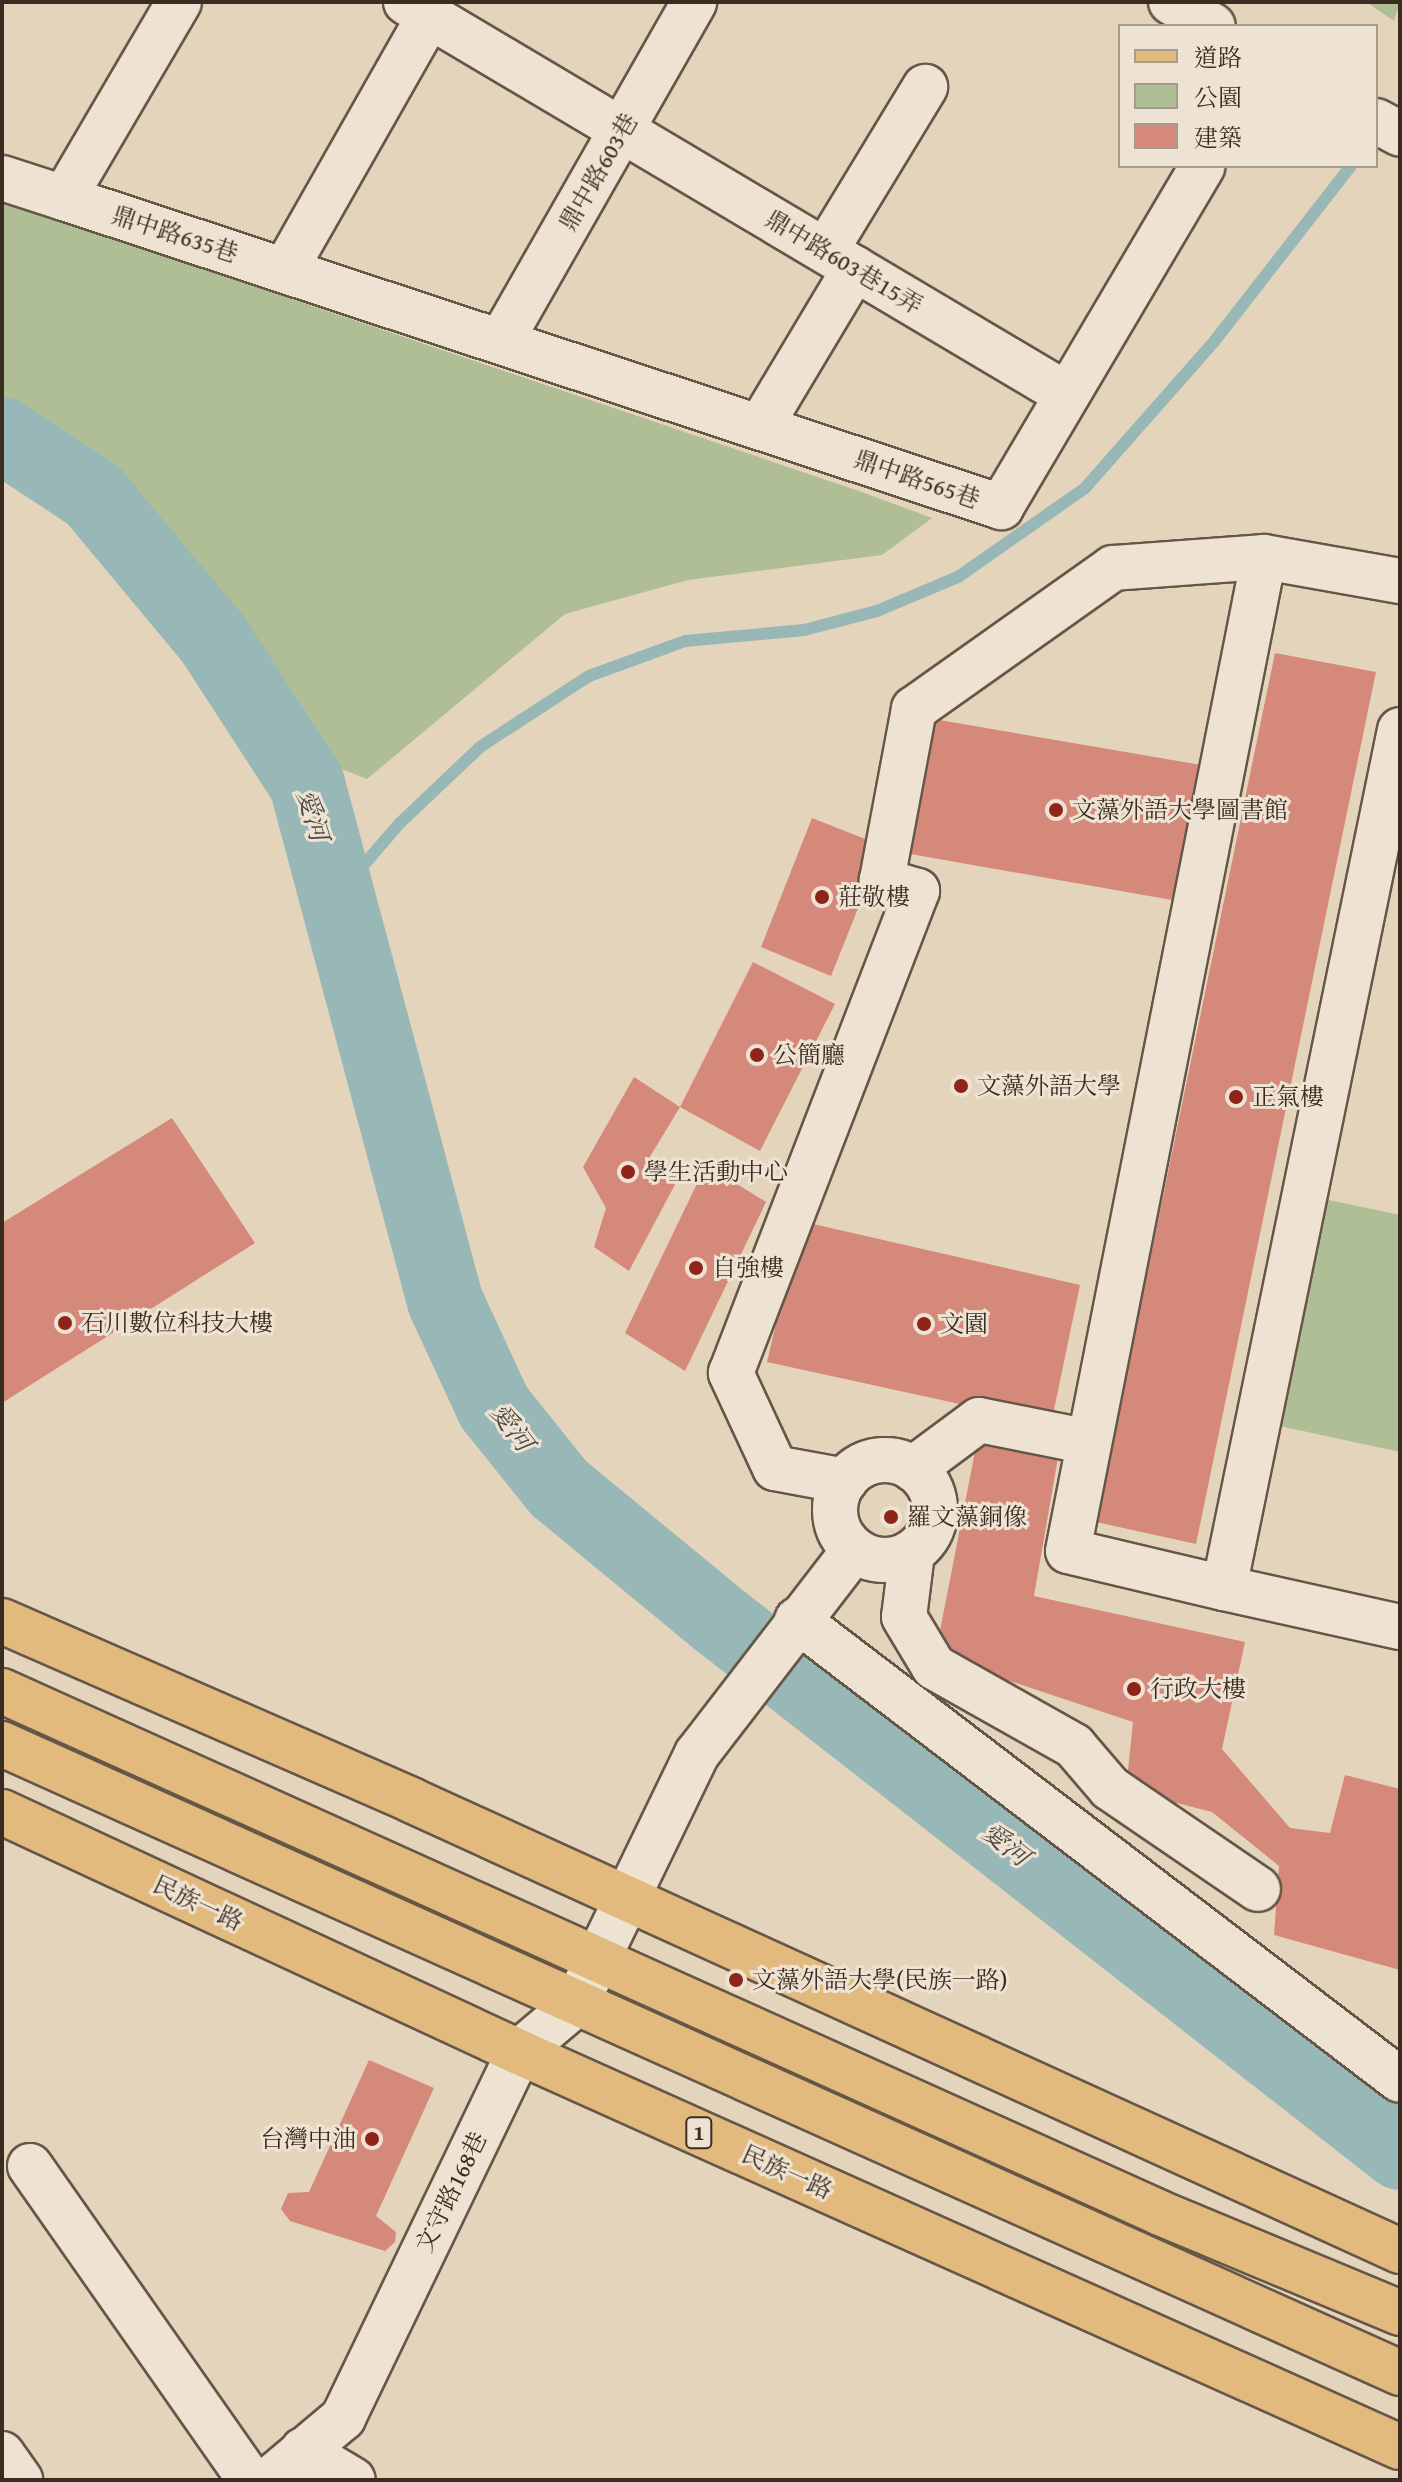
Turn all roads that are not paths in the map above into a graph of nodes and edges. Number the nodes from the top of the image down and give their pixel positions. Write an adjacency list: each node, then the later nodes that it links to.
1 (179, 2): 12 (street)
2 (694, 2): 8 (street, 鼎中路603巷)
3 (1171, 2): 5 (street)
4 (417, 9): 8 (street, 鼎中路603巷15弄); 14 (street)
5 (1210, 24)
6 (925, 87): 13 (street)
7 (1378, 122): 9 (street)
8 (622, 130): 13 (street, 鼎中路603巷15弄); 15 (street, 鼎中路603巷)
9 (1400, 134)
10 (1202, 168): 16 (street, 鼎中路565巷)
11 (2, 178): 12 (street, 鼎中路635巷)
12 (64, 198): 14 (street, 鼎中路635巷)
13 (840, 259): 16 (street, 鼎中路603巷15弄); 17 (street)
14 (285, 270): 15 (street, 鼎中路635巷)
15 (501, 341): 17 (street, 鼎中路565巷)
16 (1066, 394): 17 (street, 鼎中路565巷)
17 (760, 427)
18 (1264, 557): 19 (street); 21 (street); 23 (street)
19 (1400, 581)
20 (1400, 730): 26 (street)
21 (1089, 1442): 22 (street); 26 (street)
22 (913, 1469): 23 (street); 25 (street)
23 (845, 1481): 24 (street)
24 (854, 1550): 25 (street); 27 (street, 文守路168巷)
25 (912, 1553): 36 (street)
26 (1224, 1588): 29 (street)
27 (797, 1620): 37 (street, 文守路168巷); 42 (street)
28 (2, 1621): 30 (main road)
29 (1400, 1627)
30 (81, 1655): 32 (main road); 37 (main road)
31 (2, 1691): 32 (main road)
32 (55, 1715): 39 (main road)
33 (2, 1744): 35 (main road)
34 (2, 1812): 38 (main road, 民族一路 / 1)
35 (309, 1883): 38 (main road); 40 (main road)
36 (1258, 1889)
37 (626, 1899): 39 (street, 文守路168巷); 44 (main road)
38 (286, 1944): 41 (main road, 民族一路 / 1)
39 (598, 1958): 40 (street, 文守路168巷); 45 (main road)
40 (576, 2004): 41 (street, 文守路168巷); 46 (main road)
41 (519, 2052): 47 (main road, 民族一路 / 1); 48 (street, 文守路168巷)
42 (1400, 2080)
43 (30, 2166): 51 (street)
44 (1400, 2251)
45 (1400, 2313)
46 (1400, 2373)
47 (1400, 2447)
48 (303, 2450): 52 (street, 文守路168巷); 53 (street)
49 (2, 2454): 50 (street)
50 (20, 2480)
51 (250, 2480)
52 (269, 2480)
53 (353, 2480)

